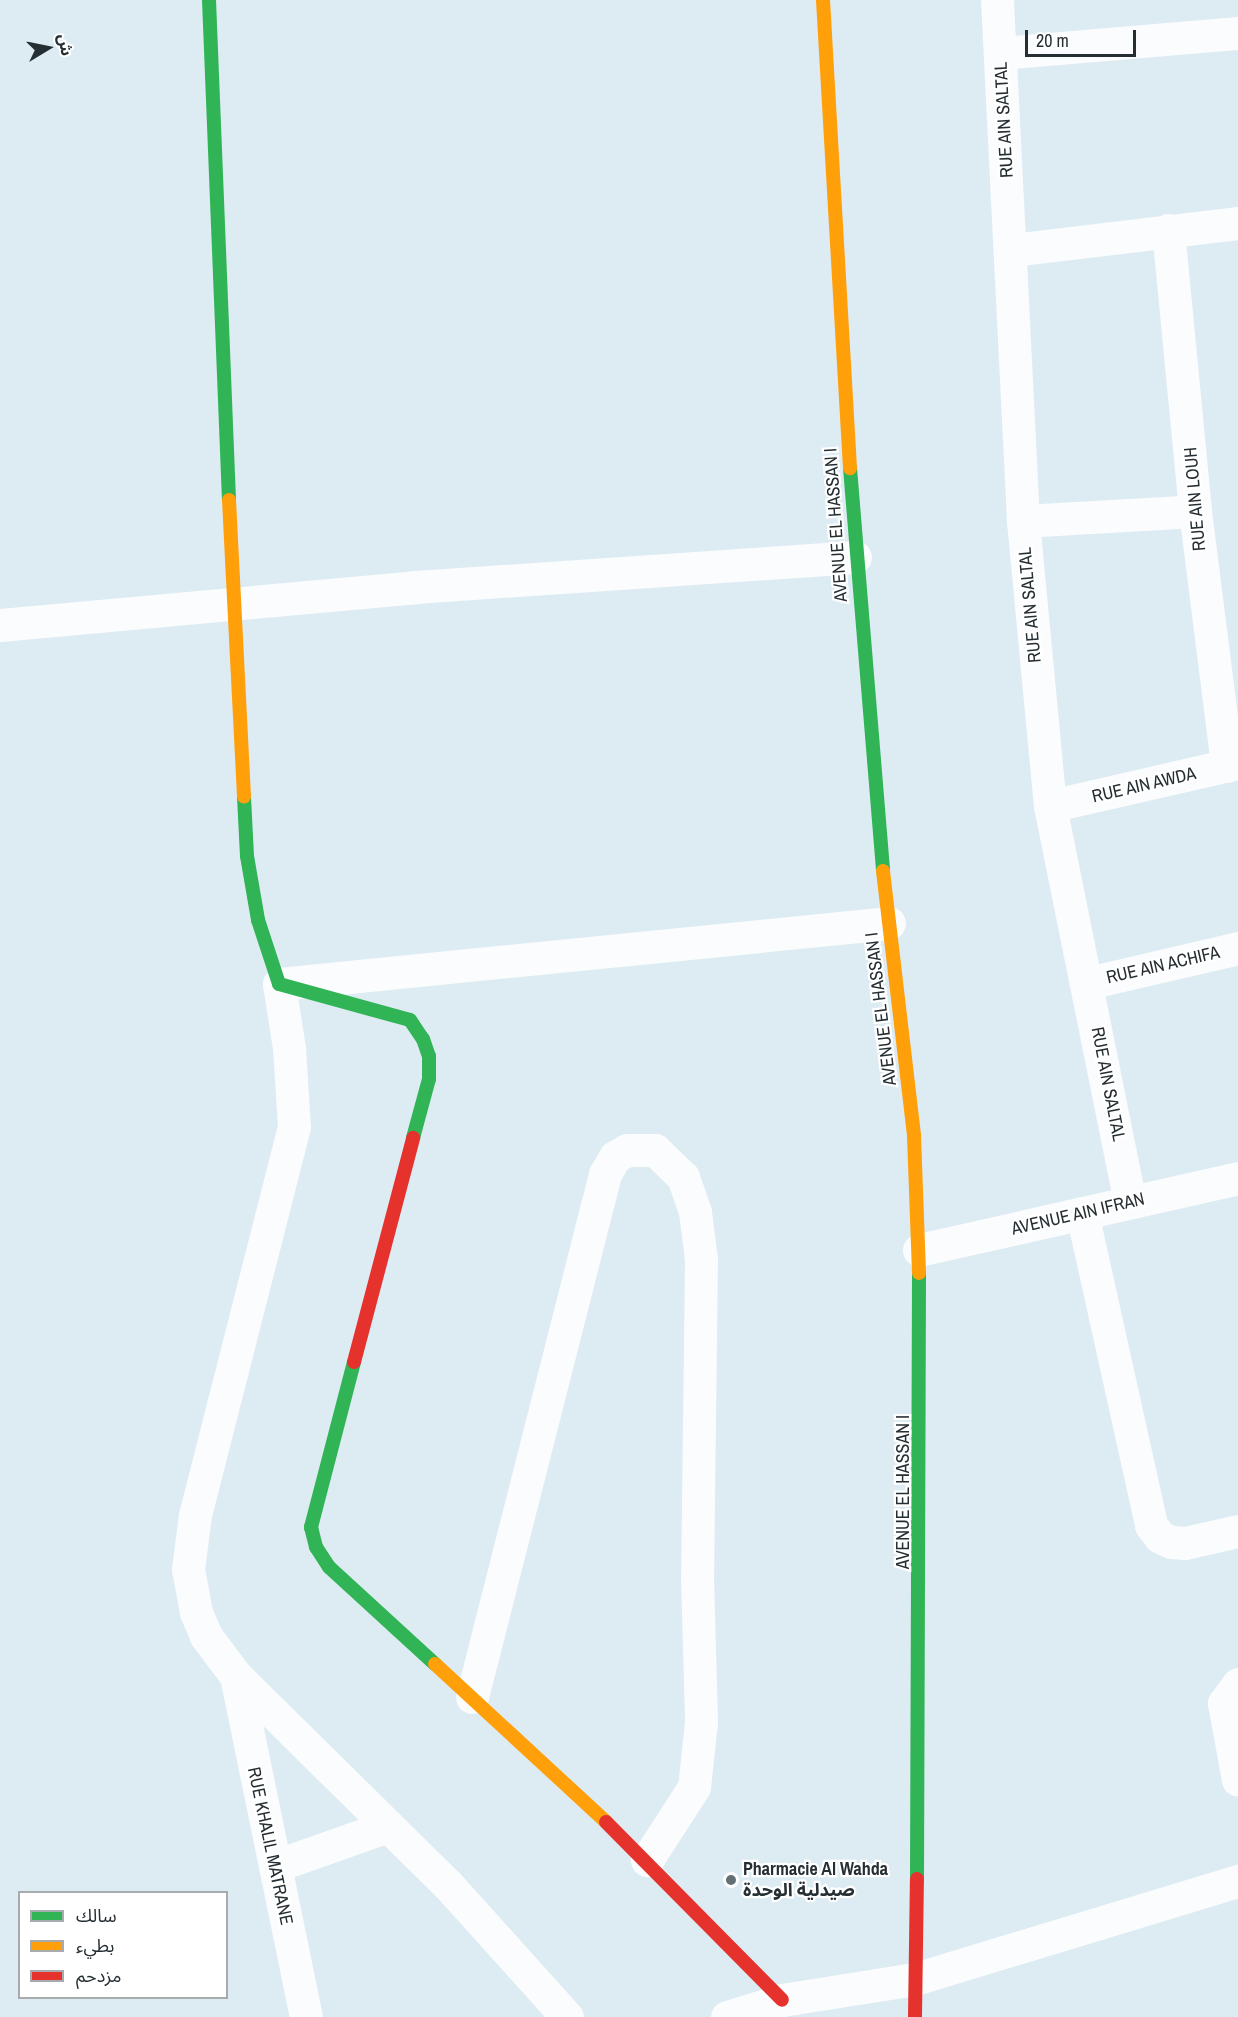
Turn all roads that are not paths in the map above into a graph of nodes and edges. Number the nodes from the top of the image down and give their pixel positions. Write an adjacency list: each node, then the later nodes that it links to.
1 (209, 0): 12 (street)
2 (823, 0): 11 (street, AVENUE EL HASSAN I)
3 (997, 0): 5 (street, RUE AIN SALTAL)
4 (1238, 33): 5 (street)
5 (1000, 52): 8 (street, RUE AIN SALTAL)
6 (1238, 223): 7 (street)
7 (1168, 230): 8 (street); 9 (street, RUE AIN LOUH)
8 (1012, 250): 10 (street, RUE AIN SALTAL)
9 (1195, 511): 10 (street); 14 (street, RUE AIN LOUH)
10 (1023, 521): 15 (street, RUE AIN SALTAL)
11 (855, 556): 12 (street); 16 (street, AVENUE EL HASSAN I)
12 (232, 604): 13 (street); 19 (street)
13 (0, 625)
14 (1232, 765): 15 (street, RUE AIN AWDA)
15 (1050, 806): 18 (street, RUE AIN SALTAL)
16 (889, 923): 19 (street); 23 (street, AVENUE EL HASSAN I)
17 (1238, 948): 18 (street, RUE AIN ACHIFA)
18 (1088, 982): 21 (street, RUE AIN SALTAL)
19 (279, 984): 25 (street); 27 (street)
20 (1238, 1178): 21 (street, AVENUE AIN IFRAN)
21 (1130, 1202): 22 (street, AVENUE AIN IFRAN)
22 (1082, 1213): 23 (street, AVENUE AIN IFRAN); 24 (street)
23 (919, 1250): 33 (street, AVENUE EL HASSAN I)
24 (1238, 1531)
25 (236, 1676): 29 (street); 31 (street, RUE KHALIL MATRANE)
26 (1238, 1684): 28 (street)
27 (472, 1697): 30 (street); 30 (street)
28 (1238, 1780)
29 (388, 1826): 31 (street); 36 (street)
30 (647, 1860): 34 (street)
31 (275, 1866): 35 (street, RUE KHALIL MATRANE)
32 (1238, 1881): 33 (street)
33 (915, 1979): 34 (street); 38 (street, AVENUE EL HASSAN I)
34 (782, 2000): 37 (street)
35 (306, 2017)
36 (567, 2017)
37 (727, 2017)
38 (915, 2017)

